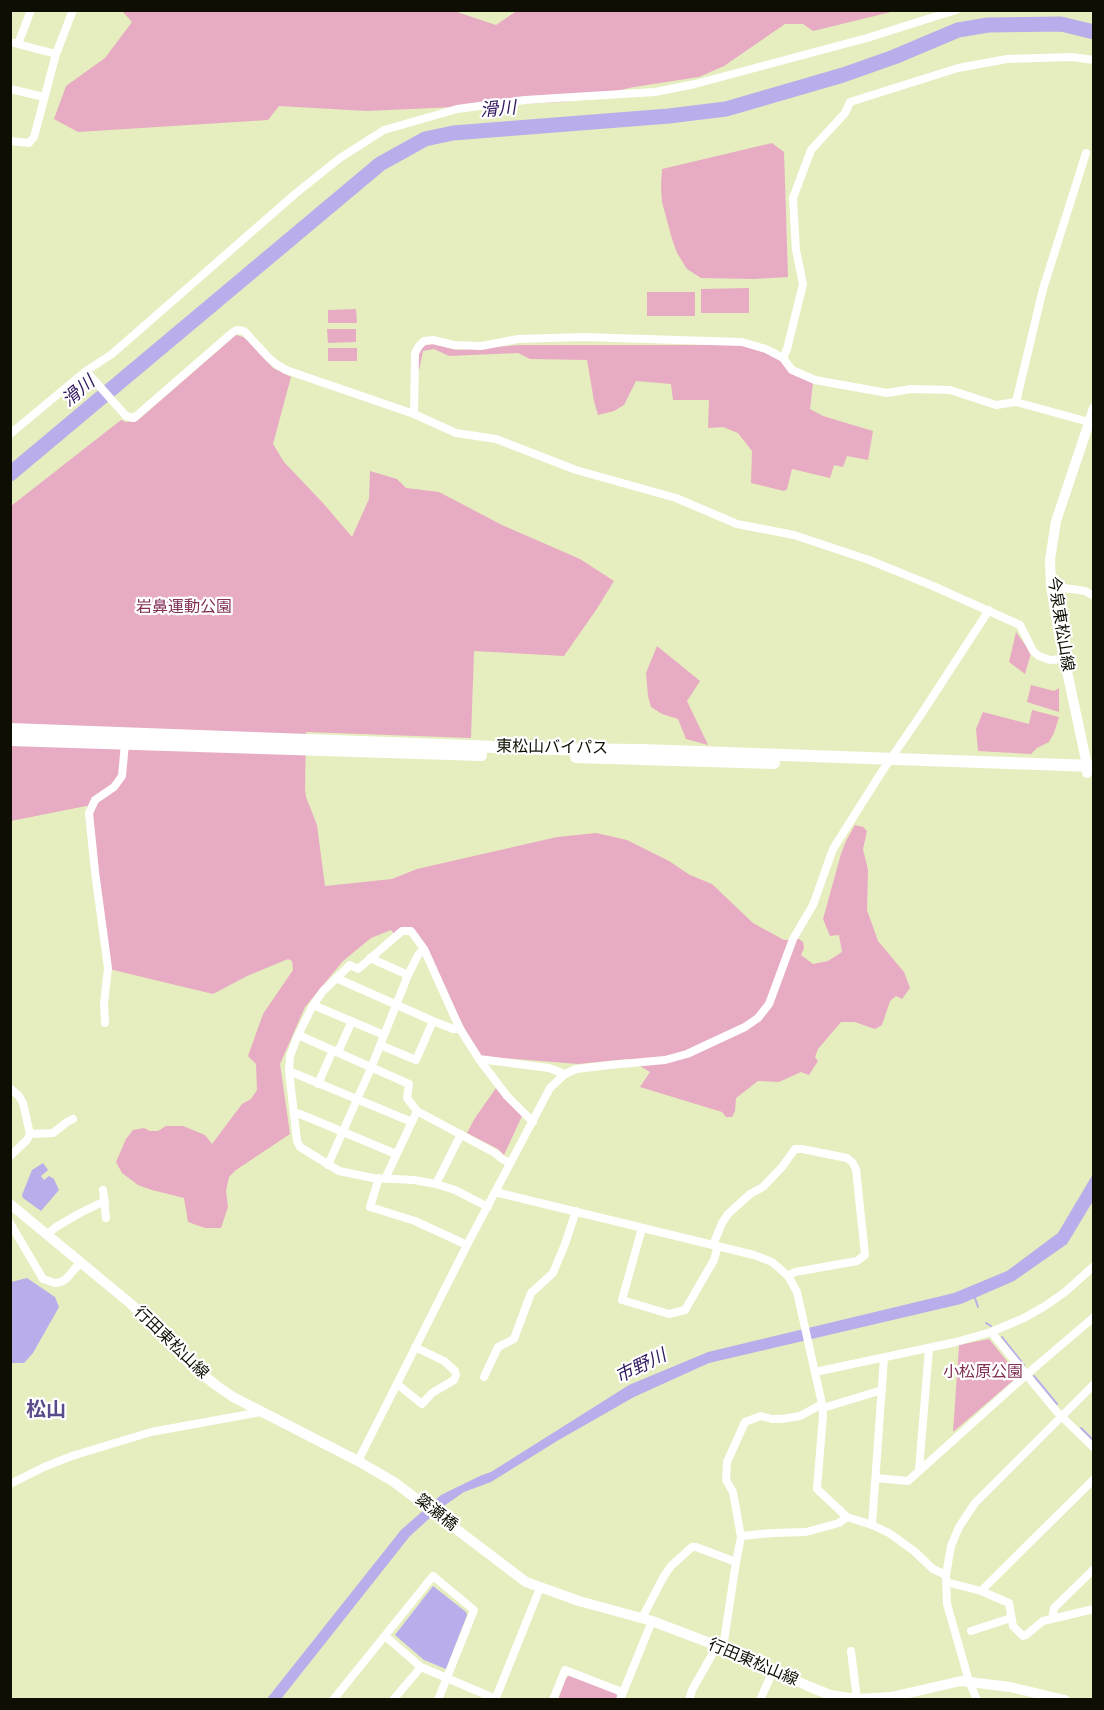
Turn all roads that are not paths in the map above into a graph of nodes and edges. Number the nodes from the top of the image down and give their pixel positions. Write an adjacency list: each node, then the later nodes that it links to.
1 (31, 10): 4 (street)
2 (73, 10): 5 (street)
3 (956, 10): 12 (street)
4 (14, 43): 5 (street)
5 (56, 54): 8 (street)
6 (1094, 60): 11 (street)
7 (10, 89): 8 (street)
8 (44, 97): 9 (street)
9 (10, 141)
10 (1086, 153): 13 (street)
11 (783, 358): 13 (street); 15 (street)
12 (89, 374): 15 (street); 17 (street)
13 (1016, 402): 16 (street)
14 (1094, 408): 16 (main road, 今泉東松山線)
15 (414, 414): 20 (street)
16 (1089, 422): 18 (main road, 今泉東松山線)
17 (10, 434)
18 (1051, 586): 19 (street); 21 (main road, 今泉東松山線)
19 (1094, 596)
20 (989, 610): 21 (street); 25 (street)
21 (1065, 659): 26 (main road, 今泉東松山線)
22 (10, 729): 25 (highway, 東松山バイパス)
23 (10, 740): 24 (highway, 東松山バイパス)
24 (125, 743): 25 (highway, 東松山バイパス); 35 (street)
25 (888, 762): 26 (highway, 東松山バイパス); 44 (street)
26 (1090, 769)
27 (424, 949): 28 (street); 29 (street); 36 (street)
28 (370, 958): 29 (street); 30 (street)
29 (408, 975): 32 (street)
30 (336, 978): 31 (street); 32 (street)
31 (313, 1005): 33 (street); 37 (street)
32 (397, 1005): 34 (street); 38 (street)
33 (352, 1021): 38 (street); 40 (street)
34 (433, 1021): 36 (street); 39 (street)
35 (105, 1023)
36 (460, 1029): 41 (street)
37 (298, 1035): 40 (street); 43 (street)
38 (384, 1035): 39 (street)
39 (380, 1045): 42 (street)
40 (335, 1051): 42 (street); 45 (street)
41 (479, 1059): 44 (street); 52 (street)
42 (371, 1068): 47 (street); 48 (street)
43 (289, 1071): 45 (street); 49 (street)
44 (565, 1074): 52 (street)
45 (318, 1084): 47 (street)
46 (10, 1088): 54 (street)
47 (357, 1100): 51 (street); 53 (street)
48 (417, 1111): 51 (street); 55 (street)
49 (294, 1113): 53 (street); 60 (street)
50 (73, 1119): 54 (street)
51 (412, 1122): 58 (street)
52 (532, 1122): 59 (street)
53 (343, 1132): 58 (street); 60 (street)
54 (30, 1134): 57 (street)
55 (461, 1134): 59 (street); 62 (street)
56 (10, 1141): 57 (street)
57 (14, 1152)
58 (396, 1154): 61 (street)
59 (510, 1164): 64 (street)
60 (328, 1165): 61 (street)
61 (382, 1178): 62 (street); 73 (street)
62 (436, 1184): 67 (street)
63 (104, 1190): 65 (street)
64 (495, 1192): 67 (street); 68 (street)
65 (105, 1201): 69 (street); 72 (street)
66 (10, 1204): 72 (main road, 行田東松山線)
67 (488, 1207): 73 (street)
68 (576, 1211): 71 (street); 85 (street)
69 (106, 1218)
70 (10, 1223): 75 (street)
71 (642, 1228): 74 (street); 74 (street)
72 (47, 1235): 75 (main road, 行田東松山線)
73 (467, 1245): 80 (street)
74 (716, 1246): 77 (street); 77 (street)
75 (80, 1263): 90 (main road, 行田東松山線)
76 (1094, 1266): 79 (street)
77 (788, 1276): 83 (street)
78 (1094, 1317): 84 (street)
79 (991, 1332): 81 (street); 84 (street)
80 (416, 1347): 86 (street); 86 (street)
81 (929, 1348): 82 (street); 94 (street)
82 (884, 1358): 83 (street); 88 (street)
83 (815, 1372): 89 (street)
84 (1026, 1375): 91 (street); 94 (street)
85 (484, 1377)
86 (397, 1384): 93 (street)
87 (1094, 1384): 91 (street)
88 (882, 1390): 89 (street); 95 (street)
89 (822, 1406): 99 (street); 102 (street)
90 (261, 1412): 93 (main road, 行田東松山線); 97 (street)
91 (1062, 1416): 92 (street); 105 (street)
92 (1094, 1448)
93 (358, 1461): 98 (main road, 行田東松山線)
94 (919, 1470): 95 (street)
95 (876, 1478): 100 (street)
96 (1094, 1479): 107 (street)
97 (10, 1484)
98 (410, 1493): 101 (main road, 簗瀬橋)
99 (847, 1517): 100 (street); 102 (street)
100 (872, 1525): 105 (street)
101 (461, 1534): 106 (main road, 行田東松山線)
102 (741, 1536): 103 (street)
103 (736, 1562): 110 (street); 114 (street)
104 (1094, 1569): 111 (street)
105 (946, 1579): 107 (street); 119 (street)
106 (540, 1588): 110 (main road, 行田東松山線); 121 (street)
107 (981, 1591): 109 (street)
108 (1094, 1609): 111 (street)
109 (1011, 1618): 111 (street); 112 (street)
110 (647, 1619): 114 (main road, 行田東松山線); 120 (street)
111 (1052, 1619)
112 (971, 1631)
113 (385, 1635): 116 (street); 118 (street); 124 (street)
114 (720, 1647): 117 (main road, 行田東松山線); 128 (street)
115 (852, 1652): 122 (street)
116 (421, 1667): 118 (street); 125 (street)
117 (773, 1671): 122 (main road, 行田東松山線); 129 (street)
118 (447, 1678): 121 (street); 126 (street)
119 (969, 1681): 123 (main road, 行田東松山線); 130 (street); 131 (main road, 行田東松山線)
120 (621, 1696): 127 (street)
121 (496, 1699)
122 (857, 1699): 123 (main road, 行田東松山線)
123 (870, 1699)
124 (333, 1700)
125 (393, 1700)
126 (438, 1700)
127 (553, 1700)
128 (689, 1700)
129 (760, 1700)
130 (977, 1700)
131 (1065, 1700)

